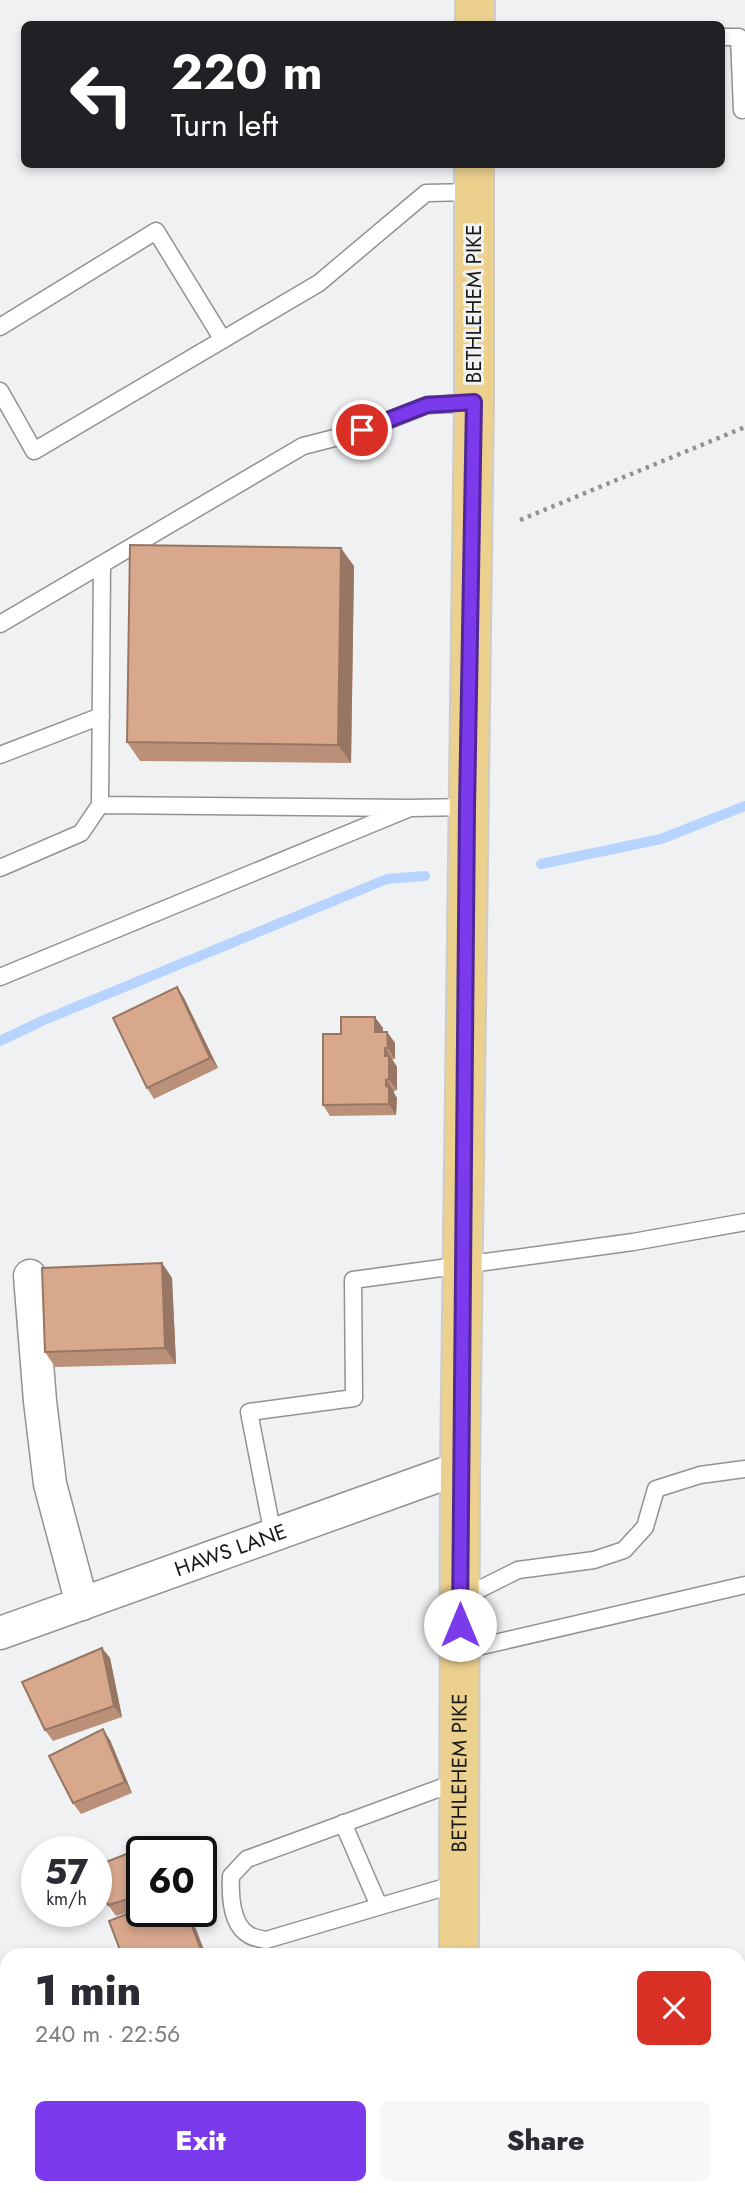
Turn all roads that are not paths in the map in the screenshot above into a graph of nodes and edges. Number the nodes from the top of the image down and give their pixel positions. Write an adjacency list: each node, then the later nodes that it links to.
1 (475, 0): 2 (main road)
2 (475, 21)
3 (725, 37): 4 (lane)
4 (742, 110)
5 (474, 178): 7 (lane); 9 (main road, BETHLEHEM PIKE)
6 (0, 327): 7 (lane)
7 (223, 340): 8 (lane)
8 (0, 391)
9 (474, 402): 10 (lane); 15 (main road, BETHLEHEM PIKE)
10 (102, 564): 11 (lane); 12 (lane)
11 (0, 624)
12 (101, 716): 13 (lane); 14 (lane)
13 (0, 755)
14 (100, 805): 16 (lane); 17 (lane)
15 (467, 807): 16 (lane); 20 (main road, BETHLEHEM PIKE)
16 (410, 808): 18 (lane)
17 (0, 868)
18 (0, 977)
19 (745, 1222): 20 (lane)
20 (463, 1263): 22 (main road, BETHLEHEM PIKE); 24 (lane)
21 (30, 1276): 27 (street)
22 (460, 1468): 24 (street, HAWS LANE); 26 (main road, BETHLEHEM PIKE)
23 (745, 1469): 26 (lane)
24 (273, 1535): 27 (street, HAWS LANE)
25 (745, 1585): 29 (lane)
26 (460, 1599): 29 (main road, BETHLEHEM PIKE)
27 (82, 1604): 28 (street, HAWS LANE)
28 (0, 1633)
29 (460, 1651): 30 (main road, BETHLEHEM PIKE)
30 (459, 1781): 31 (lane); 32 (main road, BETHLEHEM PIKE)
31 (343, 1824): 33 (lane); 33 (lane)
32 (459, 1882): 33 (lane); 34 (main road, BETHLEHEM PIKE)
33 (379, 1906)
34 (459, 1948)

